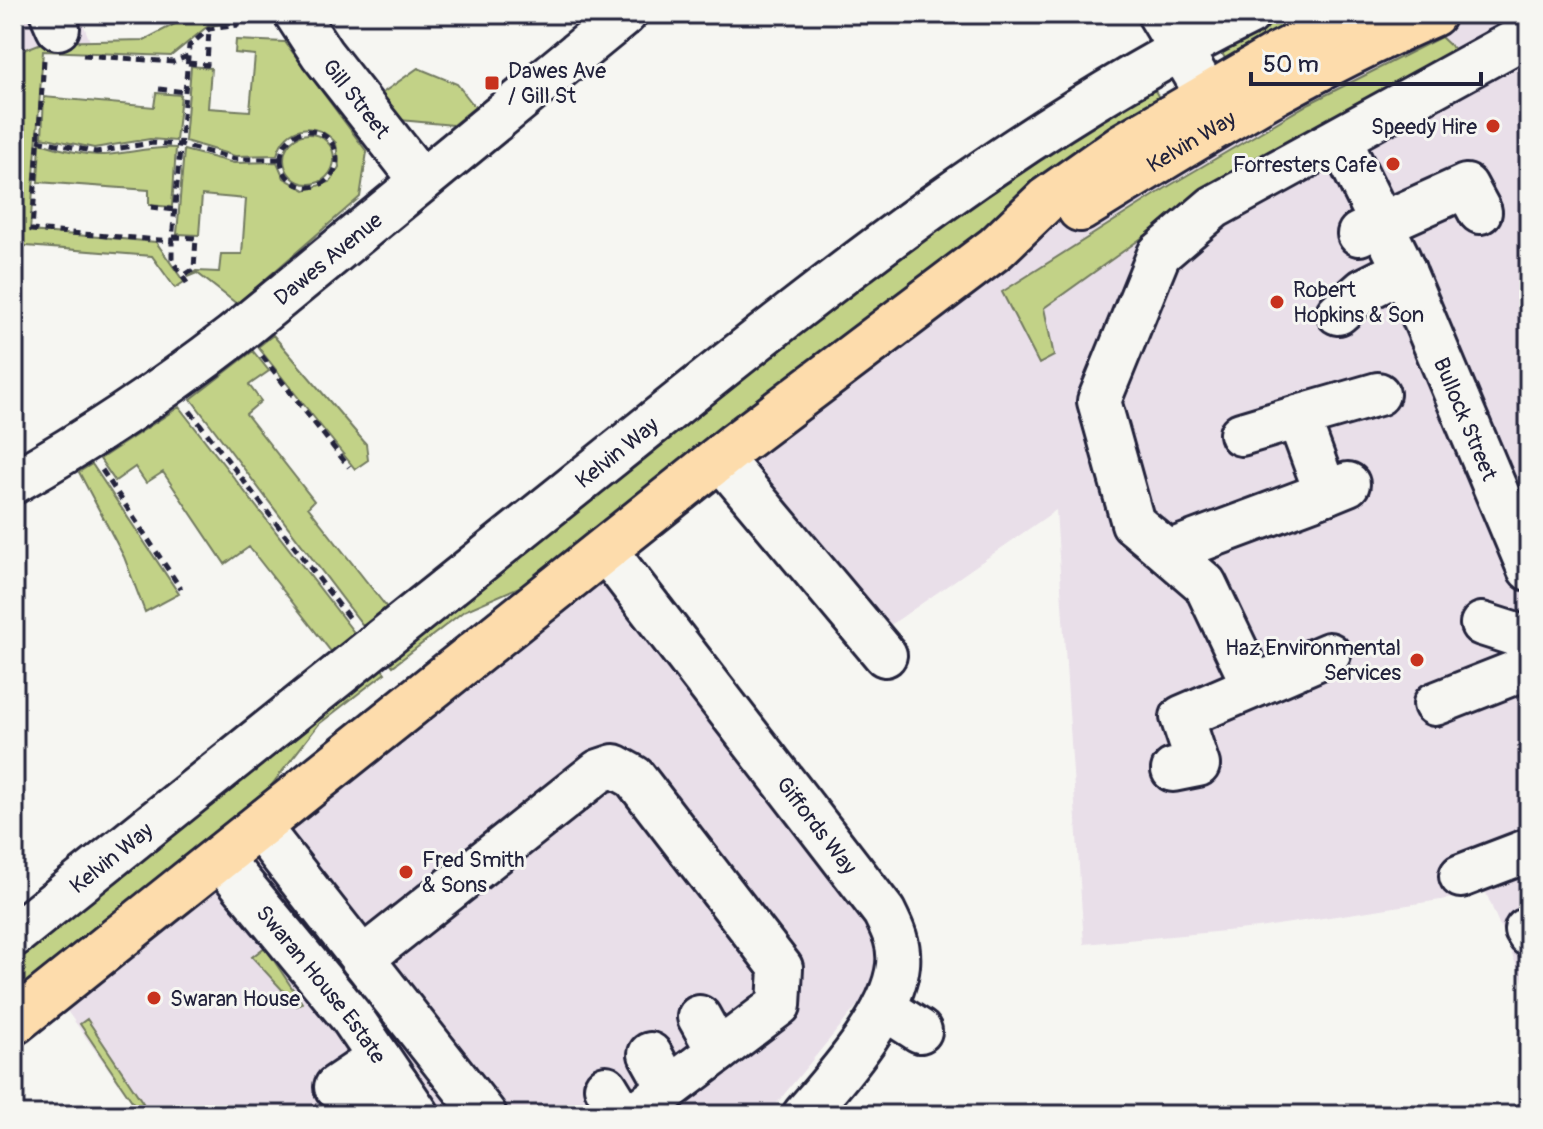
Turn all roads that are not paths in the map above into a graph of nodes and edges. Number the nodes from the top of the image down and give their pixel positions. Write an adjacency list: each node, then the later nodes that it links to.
1 (296, 14): 11 (street, Gill Street)
2 (625, 14): 11 (street, Dawes Avenue)
3 (1249, 14): 7 (street, Kelvin Way)
4 (1393, 14): 6 (street)
5 (1433, 14): 6 (main road, Kelvin Way)
6 (1366, 25): 9 (main road, Kelvin Way); 14 (main road, Kelvin Way)
7 (1169, 31): 9 (street); 37 (street, Kelvin Way)
8 (1510, 32): 10 (street)
9 (1208, 96): 14 (main road, Kelvin Way)
10 (1340, 140): 13 (street, Bullock Street); 23 (street)
11 (421, 180): 21 (street, Dawes Avenue)
12 (1480, 212): 13 (street)
13 (1370, 228): 15 (street, Bullock Street)
14 (996, 248): 20 (main road, Kelvin Way)
15 (1404, 270): 16 (street); 24 (street, Bullock Street)
16 (1338, 313)
17 (1378, 394): 18 (street)
18 (1298, 417): 19 (street); 23 (street)
19 (1241, 434)
20 (720, 458): 22 (main road, Kelvin Way); 28 (street)
21 (14, 482)
22 (606, 551): 33 (main road, Kelvin Way); 39 (street, Giffords Way)
23 (1168, 552): 30 (street)
24 (1529, 569)
25 (1482, 624): 26 (street)
26 (1529, 639)
27 (1329, 654): 30 (street)
28 (885, 655)
29 (1529, 667): 31 (street)
30 (1253, 685): 32 (street)
31 (1435, 704)
32 (1173, 770)
33 (259, 827): 35 (main road, Kelvin Way); 38 (street)
34 (1529, 850): 36 (street)
35 (220, 858): 40 (main road, Kelvin Way); 42 (street, Swaran House Estate)
36 (1461, 876)
37 (14, 935)
38 (362, 959): 43 (street); 44 (street)
39 (884, 1008): 41 (street); 45 (street, Giffords Way)
40 (14, 1022)
41 (920, 1031)
42 (368, 1083)
43 (621, 1106)
44 (485, 1115)
45 (804, 1115)

